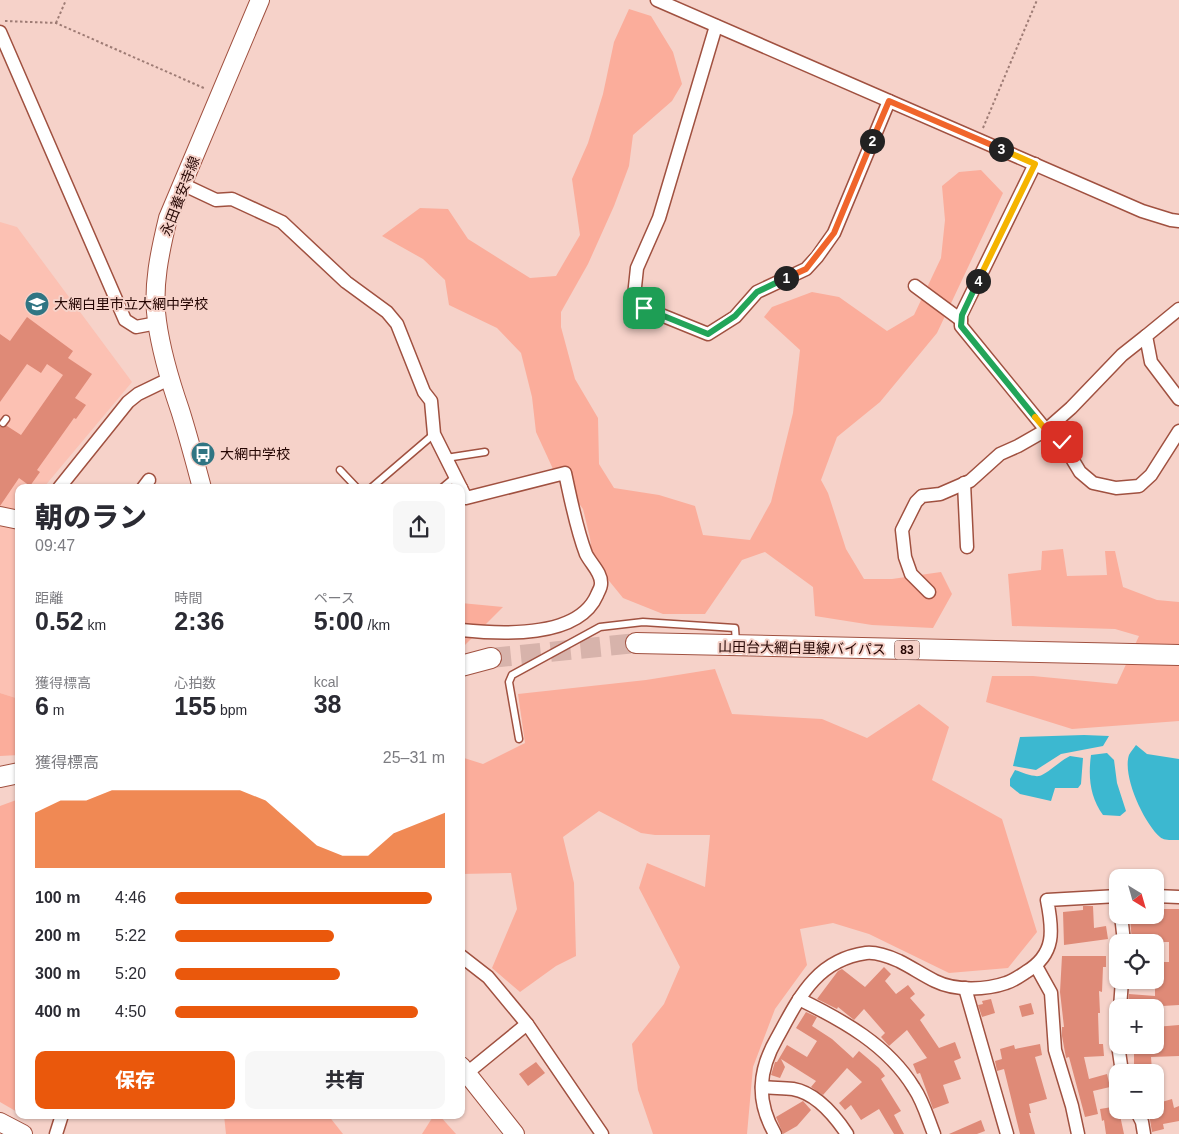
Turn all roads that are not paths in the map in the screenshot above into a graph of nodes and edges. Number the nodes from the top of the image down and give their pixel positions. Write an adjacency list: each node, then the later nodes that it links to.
1 (260, 0): 7 (street, 永田養安寺線)
2 (657, 0): 3 (street)
3 (716, 26): 5 (street); 5 (street)
4 (0, 32): 12 (street)
5 (889, 101): 6 (street)
6 (1035, 164): 8 (street); 11 (street)
7 (182, 184): 12 (street, 永田養安寺線); 18 (street)
8 (1179, 221)
9 (915, 286): 11 (street)
10 (1179, 309): 13 (street)
11 (961, 320): 16 (street)
12 (157, 322): 14 (street, 永田養安寺線)
13 (1146, 336): 15 (street); 16 (street)
14 (169, 379): 23 (street); 24 (street, 永田養安寺線)
15 (1179, 399)
16 (1046, 430): 17 (street); 22 (street)
17 (1179, 431)
18 (434, 434): 20 (street); 26 (lane)
19 (485, 452): 20 (lane)
20 (446, 458): 27 (street)
21 (340, 470): 25 (lane)
22 (964, 483): 31 (street); 32 (street)
23 (62, 484)
24 (201, 484)
25 (352, 484)
26 (376, 484)
27 (459, 484)
28 (465, 496): 33 (street)
29 (0, 516): 30 (street)
30 (15, 519)
31 (967, 547)
32 (929, 592)
33 (465, 630)
34 (636, 644): 35 (main road, 山田台大網白里線バイパス / 83)
35 (736, 647): 36 (main road, 山田台大網白里線バイパス / 83); 39 (lane)
36 (1179, 655)
37 (491, 658): 38 (main road)
38 (465, 665)
39 (519, 739)
40 (15, 774): 41 (main road)
41 (0, 777)
42 (1109, 896): 46 (street)
43 (1164, 896): 44 (street)
44 (1179, 896)
45 (465, 959): 49 (street)
46 (1036, 966): 47 (street); 64 (street)
47 (965, 988): 48 (street); 63 (street)
48 (798, 999): 52 (street); 62 (street)
49 (527, 1024): 50 (street); 59 (street)
50 (465, 1068)
51 (465, 1070): 58 (street)
52 (762, 1087): 60 (street); 61 (street)
53 (61, 1119): 57 (street)
54 (1140, 1119): 65 (street)
55 (0, 1122): 56 (street)
56 (23, 1134)
57 (56, 1134)
58 (516, 1134)
59 (602, 1134)
60 (775, 1134)
61 (847, 1134)
62 (934, 1134)
63 (1007, 1134)
64 (1078, 1134)
65 (1144, 1134)

